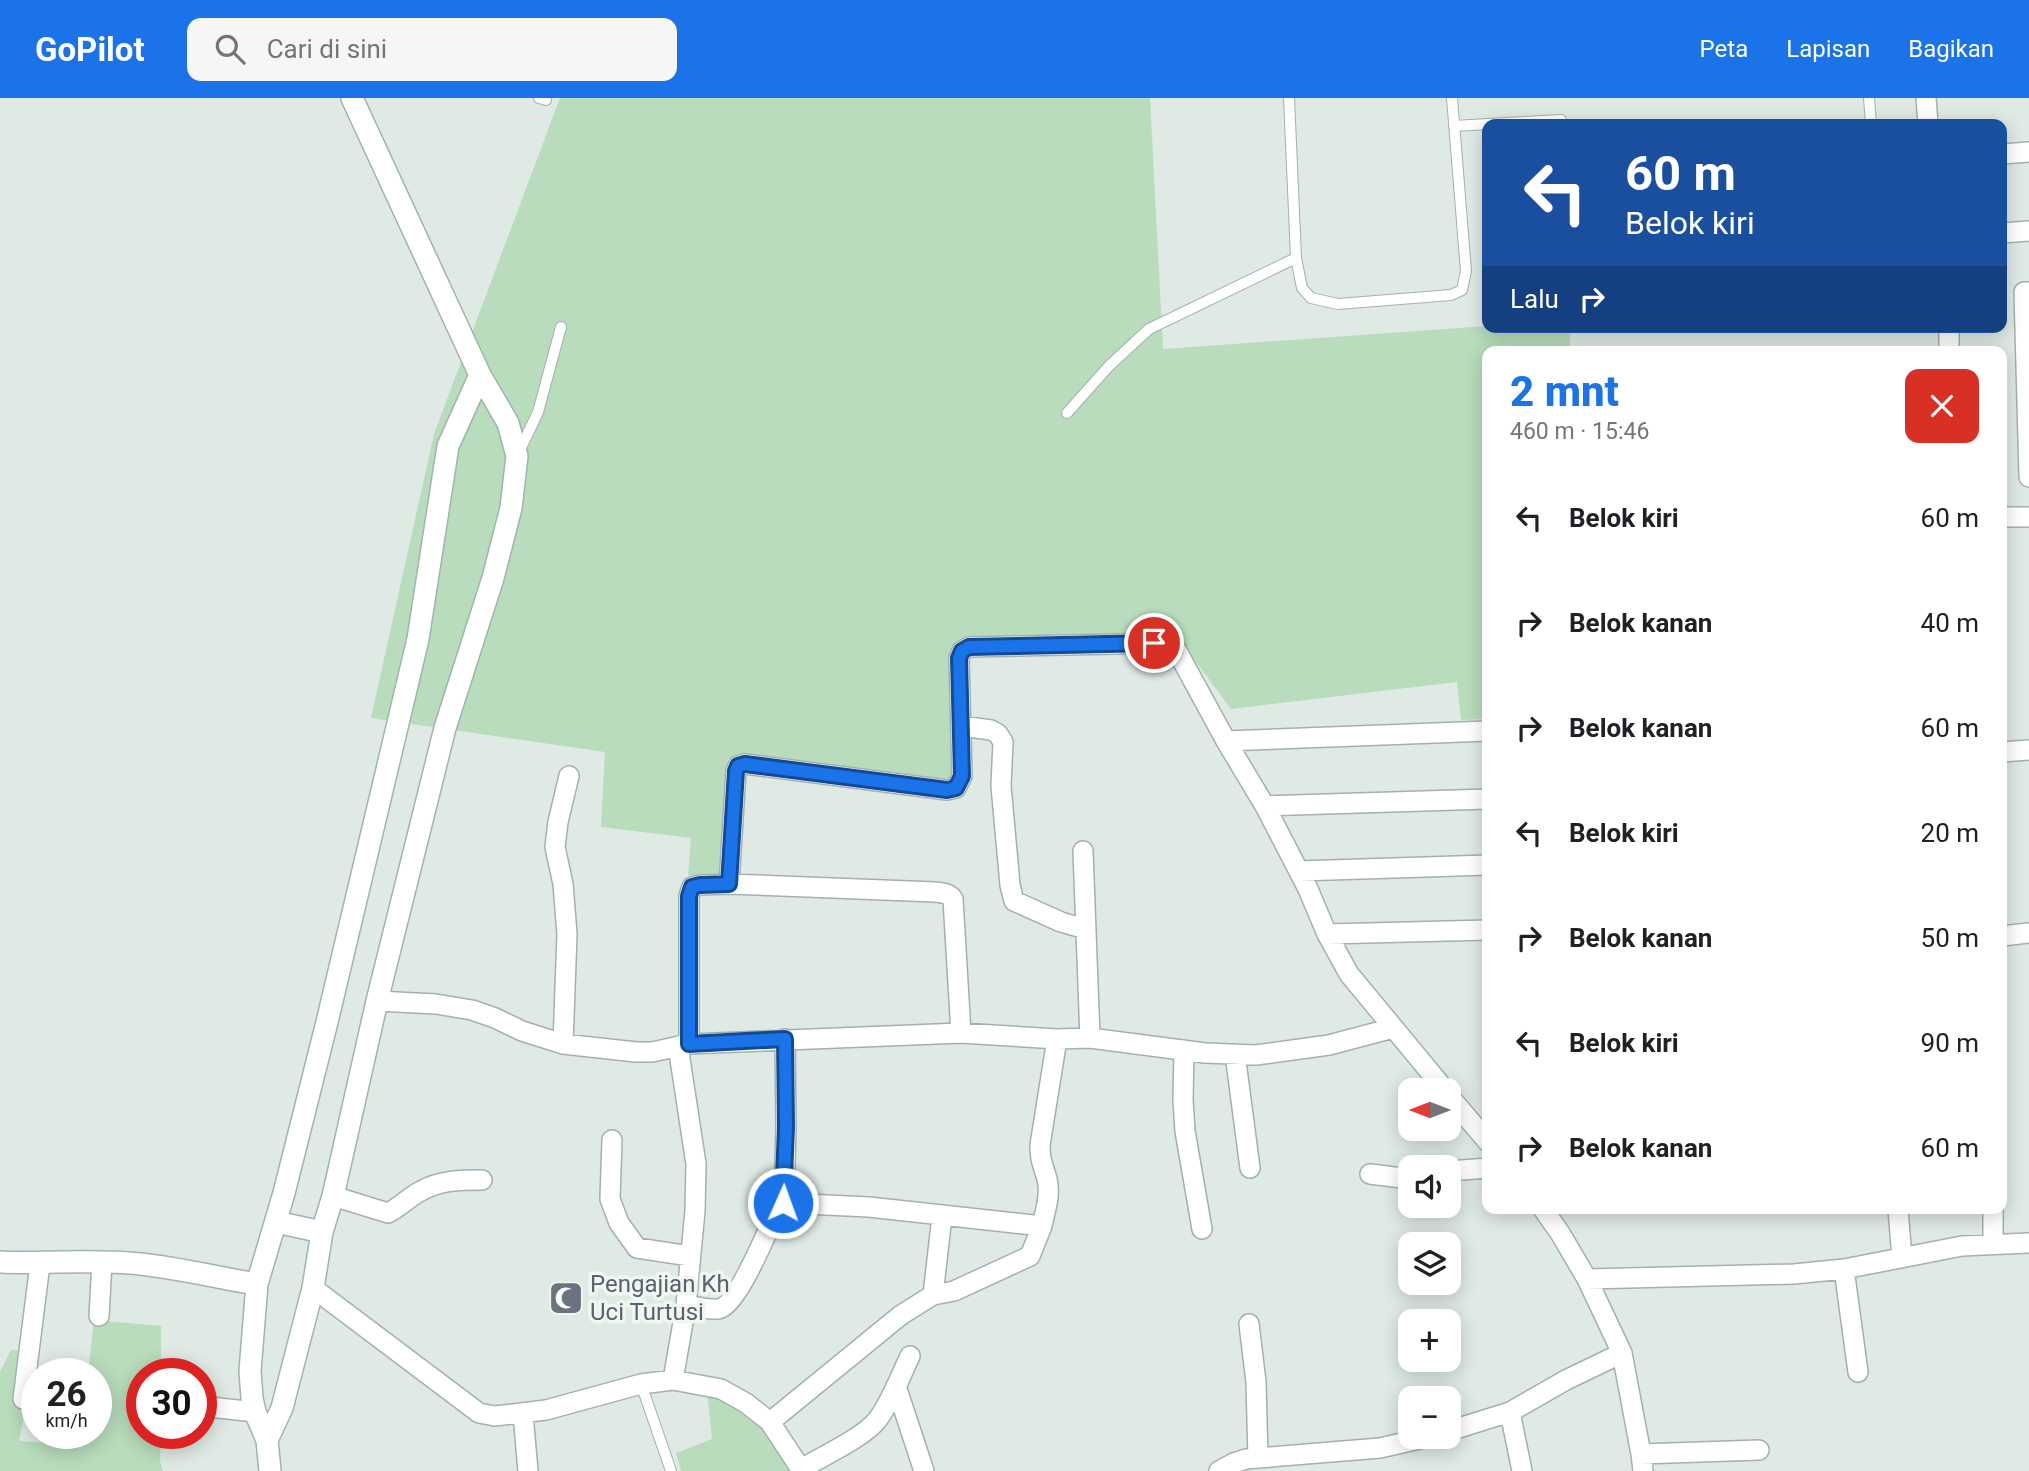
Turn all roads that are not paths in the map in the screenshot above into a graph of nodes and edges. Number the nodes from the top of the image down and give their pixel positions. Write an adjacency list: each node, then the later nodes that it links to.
1 (352, 98): 17 (street)
2 (1289, 98): 14 (lane)
3 (1452, 98): 9 (lane)
4 (1869, 98): 6 (lane)
5 (1926, 98): 7 (street)
6 (1871, 119)
7 (1928, 119)
8 (1482, 124): 9 (lane)
9 (1454, 126): 14 (lane)
10 (2029, 152): 11 (street)
11 (2007, 154)
12 (2029, 231): 13 (street)
13 (2007, 233)
14 (1296, 258): 18 (lane)
15 (2029, 292): 20 (street)
16 (561, 327): 19 (lane)
17 (480, 375): 19 (street); 66 (street)
18 (1067, 413)
19 (517, 456): 40 (street)
20 (2029, 477)
21 (2007, 517): 22 (street)
22 (2029, 517)
23 (961, 726): 25 (street); 34 (street); 35 (street)
24 (1482, 731): 25 (street)
25 (1226, 741): 30 (street)
26 (2029, 750): 27 (street)
27 (2007, 752)
28 (569, 776): 46 (street)
29 (1482, 799): 30 (street)
30 (1265, 806): 33 (street)
31 (1083, 850): 35 (street)
32 (1482, 865): 33 (street)
33 (1299, 871): 38 (street)
34 (729, 884): 42 (street); 47 (street)
35 (1085, 929): 43 (street)
36 (1482, 930): 38 (street)
37 (2029, 933): 39 (street)
38 (1327, 934): 41 (street)
39 (2007, 935)
40 (377, 1002): 46 (street); 60 (street)
41 (1393, 1028): 49 (street); 50 (street)
42 (961, 1033): 44 (street); 45 (street)
43 (1090, 1038): 45 (street); 48 (street)
44 (785, 1039): 47 (street); 61 (street)
45 (1057, 1039): 67 (street)
46 (563, 1044): 47 (street)
47 (684, 1045): 72 (street)
48 (1184, 1051): 49 (street); 68 (street)
49 (1236, 1054): 54 (street)
50 (1435, 1078)
51 (1461, 1110): 52 (street)
52 (1482, 1136)
53 (612, 1140): 72 (street)
54 (1250, 1168)
55 (1482, 1168): 56 (street)
56 (1461, 1170)
57 (1370, 1174): 58 (street)
58 (1398, 1178)
59 (482, 1180): 60 (street)
60 (333, 1196): 69 (street)
61 (783, 1203): 65 (street); 82 (street)
62 (1546, 1214): 78 (street)
63 (1898, 1214): 73 (street)
64 (1993, 1214): 71 (street)
65 (942, 1216): 67 (street); 81 (street)
66 (276, 1222): 69 (street); 79 (street)
67 (1042, 1226): 81 (street)
68 (1202, 1229)
69 (322, 1232): 80 (street)
70 (2029, 1243): 71 (street)
71 (1993, 1244): 73 (street)
72 (690, 1256): 82 (street)
73 (1902, 1258): 77 (street)
74 (0, 1262): 76 (street)
75 (102, 1262): 76 (street); 79 (street); 83 (street)
76 (40, 1264): 87 (street)
77 (1843, 1269): 78 (street); 88 (street)
78 (1587, 1279): 85 (street)
79 (257, 1284): 93 (street)
80 (313, 1288): 95 (street); 98 (street)
81 (933, 1295): 96 (street)
82 (686, 1305): 89 (street)
83 (99, 1316)
84 (1249, 1324): 101 (street)
85 (1622, 1353): 94 (street); 103 (street)
86 (910, 1356): 91 (street)
87 (28, 1358)
88 (1858, 1372)
89 (673, 1380): 90 (street); 96 (street)
90 (641, 1384): 95 (street); 107 (lane)
91 (896, 1386): 104 (street); 108 (street)
92 (217, 1408): 93 (street)
93 (255, 1412): 98 (street)
94 (1510, 1412): 97 (street); 102 (street)
95 (523, 1414): 106 (street)
96 (770, 1422): 104 (street)
97 (1461, 1427)
98 (267, 1440): 105 (street)
99 (1398, 1444): 101 (street)
100 (1759, 1450): 103 (street)
101 (1258, 1458): 109 (street)
102 (1526, 1466)
103 (1641, 1467)
104 (801, 1470)
105 (270, 1471)
106 (528, 1471)
107 (671, 1471)
108 (924, 1471)
109 (1219, 1471)

